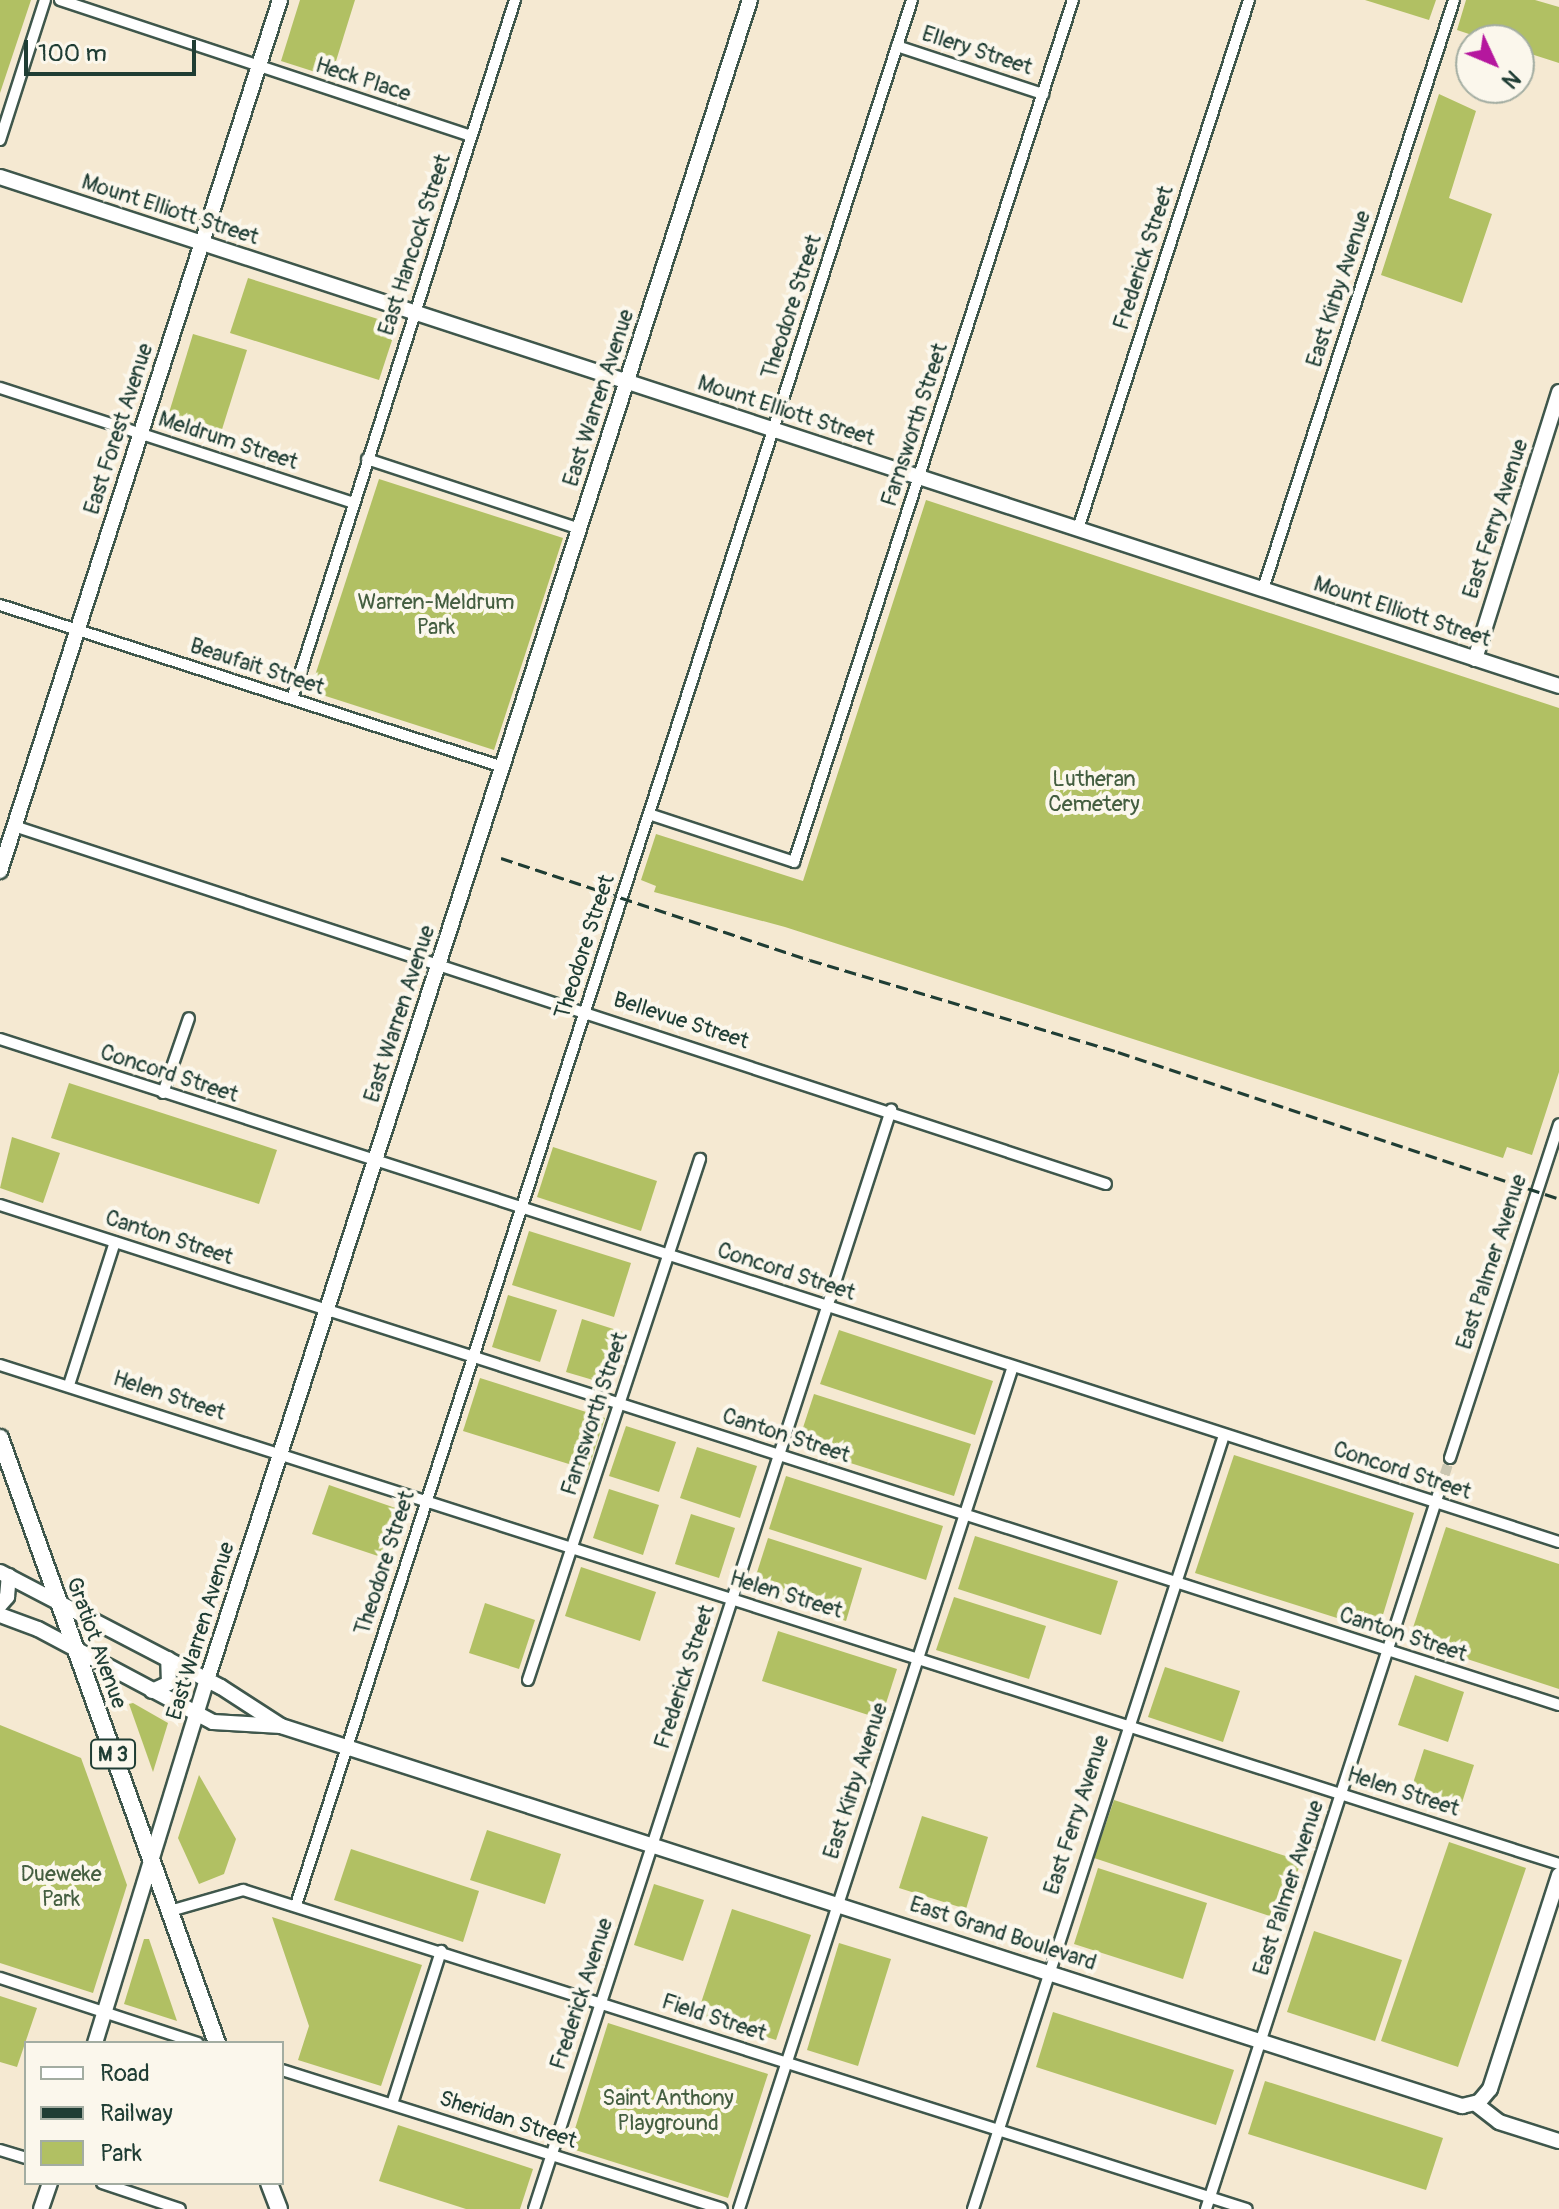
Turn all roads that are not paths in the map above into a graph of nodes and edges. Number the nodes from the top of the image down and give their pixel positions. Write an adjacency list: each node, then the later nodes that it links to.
1 (45, 0): 14 (street)
2 (60, 0): 11 (street, Heck Place)
3 (280, 0): 11 (main road, East Forest Avenue)
4 (515, 0): 13 (street, East Hancock Street)
5 (750, 0): 18 (main road, East Warren Avenue)
6 (912, 0): 10 (street, Theodore Street)
7 (1073, 0): 12 (street, Farnsworth Street)
8 (1249, 0): 27 (street, Frederick Street)
9 (1454, 0): 28 (street, East Kirby Avenue)
10 (897, 46): 12 (street, Ellery Street); 21 (street, Theodore Street)
11 (259, 67): 13 (street, Heck Place); 16 (main road, East Forest Avenue)
12 (1043, 94): 24 (street, Farnsworth Street)
13 (471, 136): 17 (street, East Hancock Street)
14 (0, 140)
15 (0, 177): 16 (main road, Mount Elliott Street)
16 (202, 243): 17 (main road, Mount Elliott Street); 22 (main road, East Forest Avenue)
17 (414, 312): 18 (main road, Mount Elliott Street); 23 (street, East Hancock Street)
18 (627, 382): 21 (main road, Mount Elliott Street); 26 (main road, East Warren Avenue)
19 (0, 388): 22 (street, Meldrum Street)
20 (1559, 392): 31 (main road, East Ferry Avenue)
21 (773, 429): 24 (main road, Mount Elliott Street); 35 (street, Theodore Street)
22 (140, 434): 25 (street, Meldrum Street); 30 (main road, East Forest Avenue)
23 (367, 459): 25 (street, East Hancock Street); 26 (street)
24 (919, 477): 27 (main road, Mount Elliott Street); 35 (street, Farnsworth Street)
25 (353, 503): 33 (street, East Hancock Street)
26 (580, 529): 34 (main road, East Warren Avenue)
27 (1078, 529): 28 (main road, Mount Elliott Street)
28 (1263, 589): 31 (main road, Mount Elliott Street)
29 (0, 605): 30 (street, Beaufait Street)
30 (77, 630): 33 (street, Beaufait Street); 36 (main road, East Forest Avenue)
31 (1475, 659): 32 (main road, Mount Elliott Street)
32 (1559, 686)
33 (292, 699): 34 (street, Beaufait Street)
34 (503, 767): 38 (main road, East Warren Avenue)
35 (649, 814): 39 (street, Theodore Street)
36 (14, 826): 37 (main road, East Forest Avenue); 38 (street, Bellevue Street)
37 (0, 871)
38 (439, 964): 39 (street, Bellevue Street); 46 (main road, East Warren Avenue)
39 (586, 1012): 43 (street, Bellevue Street); 49 (street, Theodore Street)
40 (189, 1018): 42 (street)
41 (0, 1039): 42 (street, Concord Street)
42 (163, 1093): 46 (street, Concord Street)
43 (891, 1110): 47 (street, Bellevue Street); 52 (street, Frederick Street)
44 (1559, 1124): 63 (street, East Palmer Avenue)
45 (700, 1159): 51 (street, Farnsworth Street)
46 (376, 1163): 49 (street, Concord Street); 53 (main road, East Warren Avenue)
47 (1106, 1184)
48 (0, 1205): 50 (street, Canton Street)
49 (522, 1208): 51 (street, Concord Street); 54 (street, Theodore Street)
50 (115, 1242): 53 (street, Canton Street); 57 (street)
51 (668, 1255): 52 (street, Concord Street); 58 (street, Farnsworth Street)
52 (827, 1307): 56 (street, Concord Street); 62 (street, Frederick Street)
53 (328, 1310): 54 (street, Canton Street); 61 (main road, East Warren Avenue)
54 (474, 1357): 58 (street, Canton Street); 65 (street, Theodore Street)
55 (0, 1365): 57 (street, Helen Street)
56 (1013, 1366): 59 (street, Concord Street); 67 (street, East Kirby Avenue)
57 (69, 1385): 61 (street, Helen Street)
58 (621, 1404): 62 (street, Canton Street); 69 (street, Farnsworth Street)
59 (1224, 1435): 66 (street, Concord Street); 71 (street, East Ferry Avenue)
60 (0, 1438): 72 (main road, Gratiot Avenue / M 3)
61 (281, 1453): 65 (street, Helen Street); 80 (main road, East Warren Avenue)
62 (779, 1455): 67 (street, Canton Street); 73 (street, Frederick Street)
63 (1450, 1458)
64 (1440, 1489): 66 (street, East Palmer Avenue)
65 (427, 1500): 69 (street, Helen Street); 87 (street, Theodore Street)
66 (1435, 1503): 68 (street, Concord Street); 77 (street, East Palmer Avenue)
67 (963, 1515): 71 (street, Canton Street); 78 (street, East Kirby Avenue)
68 (1559, 1542)
69 (572, 1546): 73 (street, Helen Street); 81 (street, Farnsworth Street)
70 (4, 1574): 72 (main road, East Grand Boulevard); 74 (main road)
71 (1177, 1582): 77 (street, Canton Street); 85 (street, East Ferry Avenue)
72 (58, 1599): 76 (main road, Gratiot Avenue / M 3); 79 (main road, East Grand Boulevard)
73 (731, 1599): 78 (street, Helen Street); 89 (street, Frederick Street)
74 (0, 1605)
75 (0, 1615): 76 (main road, East Grand Boulevard)
76 (75, 1650): 82 (main road, East Grand Boulevard); 90 (main road, Gratiot Avenue / M 3)
77 (1388, 1651): 83 (street, Canton Street); 88 (street, East Palmer Avenue)
78 (919, 1657): 85 (street, Helen Street); 93 (street, East Kirby Avenue)
79 (168, 1659): 80 (main road, East Grand Boulevard); 82 (main road)
80 (207, 1680): 84 (main road, East Warren Avenue); 86 (main road, East Grand Boulevard)
81 (528, 1680)
82 (152, 1691): 84 (main road, East Grand Boulevard)
83 (1559, 1705)
84 (198, 1714): 86 (main road, East Grand Boulevard); 90 (main road, East Warren Avenue)
85 (1130, 1725): 88 (street, Helen Street); 97 (street, East Ferry Avenue)
86 (281, 1726): 87 (main road, East Grand Boulevard)
87 (346, 1747): 89 (main road, East Grand Boulevard); 94 (street, Theodore Street)
88 (1341, 1793): 91 (street, Helen Street); 101 (street, East Palmer Avenue)
89 (651, 1845): 93 (main road, East Grand Boulevard); 99 (street, Frederick Avenue)
90 (150, 1857): 95 (main road, Gratiot Avenue / M 3); 100 (main road, East Warren Avenue)
91 (1559, 1864)
92 (1559, 1875): 108 (main road)
93 (837, 1904): 97 (main road, East Grand Boulevard); 105 (street, East Kirby Avenue)
94 (296, 1905): 95 (street, Field Street); 96 (street, Field Street)
95 (170, 1911): 104 (main road, Gratiot Avenue / M 3)
96 (441, 1951): 99 (street, Field Street); 107 (street)
97 (1048, 1972): 101 (main road, East Grand Boulevard); 109 (street, East Ferry Avenue)
98 (0, 1978): 100 (street)
99 (600, 2002): 105 (street, Field Street); 112 (street, Frederick Avenue)
100 (104, 2012): 102 (main road, East Warren Avenue); 103 (street)
101 (1260, 2040): 108 (main road, East Grand Boulevard); 117 (street, East Palmer Avenue)
102 (96, 2041)
103 (192, 2041)
104 (216, 2041)
105 (786, 2061): 109 (street, Field Street); 123 (street, East Kirby Avenue)
106 (284, 2071): 107 (street, Sheridan Street)
107 (392, 2104): 112 (street, Sheridan Street)
108 (1476, 2104): 110 (main road)
109 (998, 2129): 117 (street, Field Street); 124 (street, East Ferry Avenue)
110 (1559, 2141)
111 (0, 2150): 113 (street)
112 (551, 2155): 121 (street); 122 (street, Sheridan Street)
113 (24, 2157)
114 (49, 2185): 118 (main road)
115 (108, 2185): 119 (street)
116 (270, 2185): 120 (main road)
117 (1210, 2197): 125 (street, East Palmer Avenue); 126 (street, Field Street)
118 (41, 2209)
119 (180, 2209)
120 (279, 2209)
121 (534, 2209)
122 (722, 2209)
123 (739, 2209)
124 (973, 2209)
125 (1206, 2209)
126 (1247, 2209)

